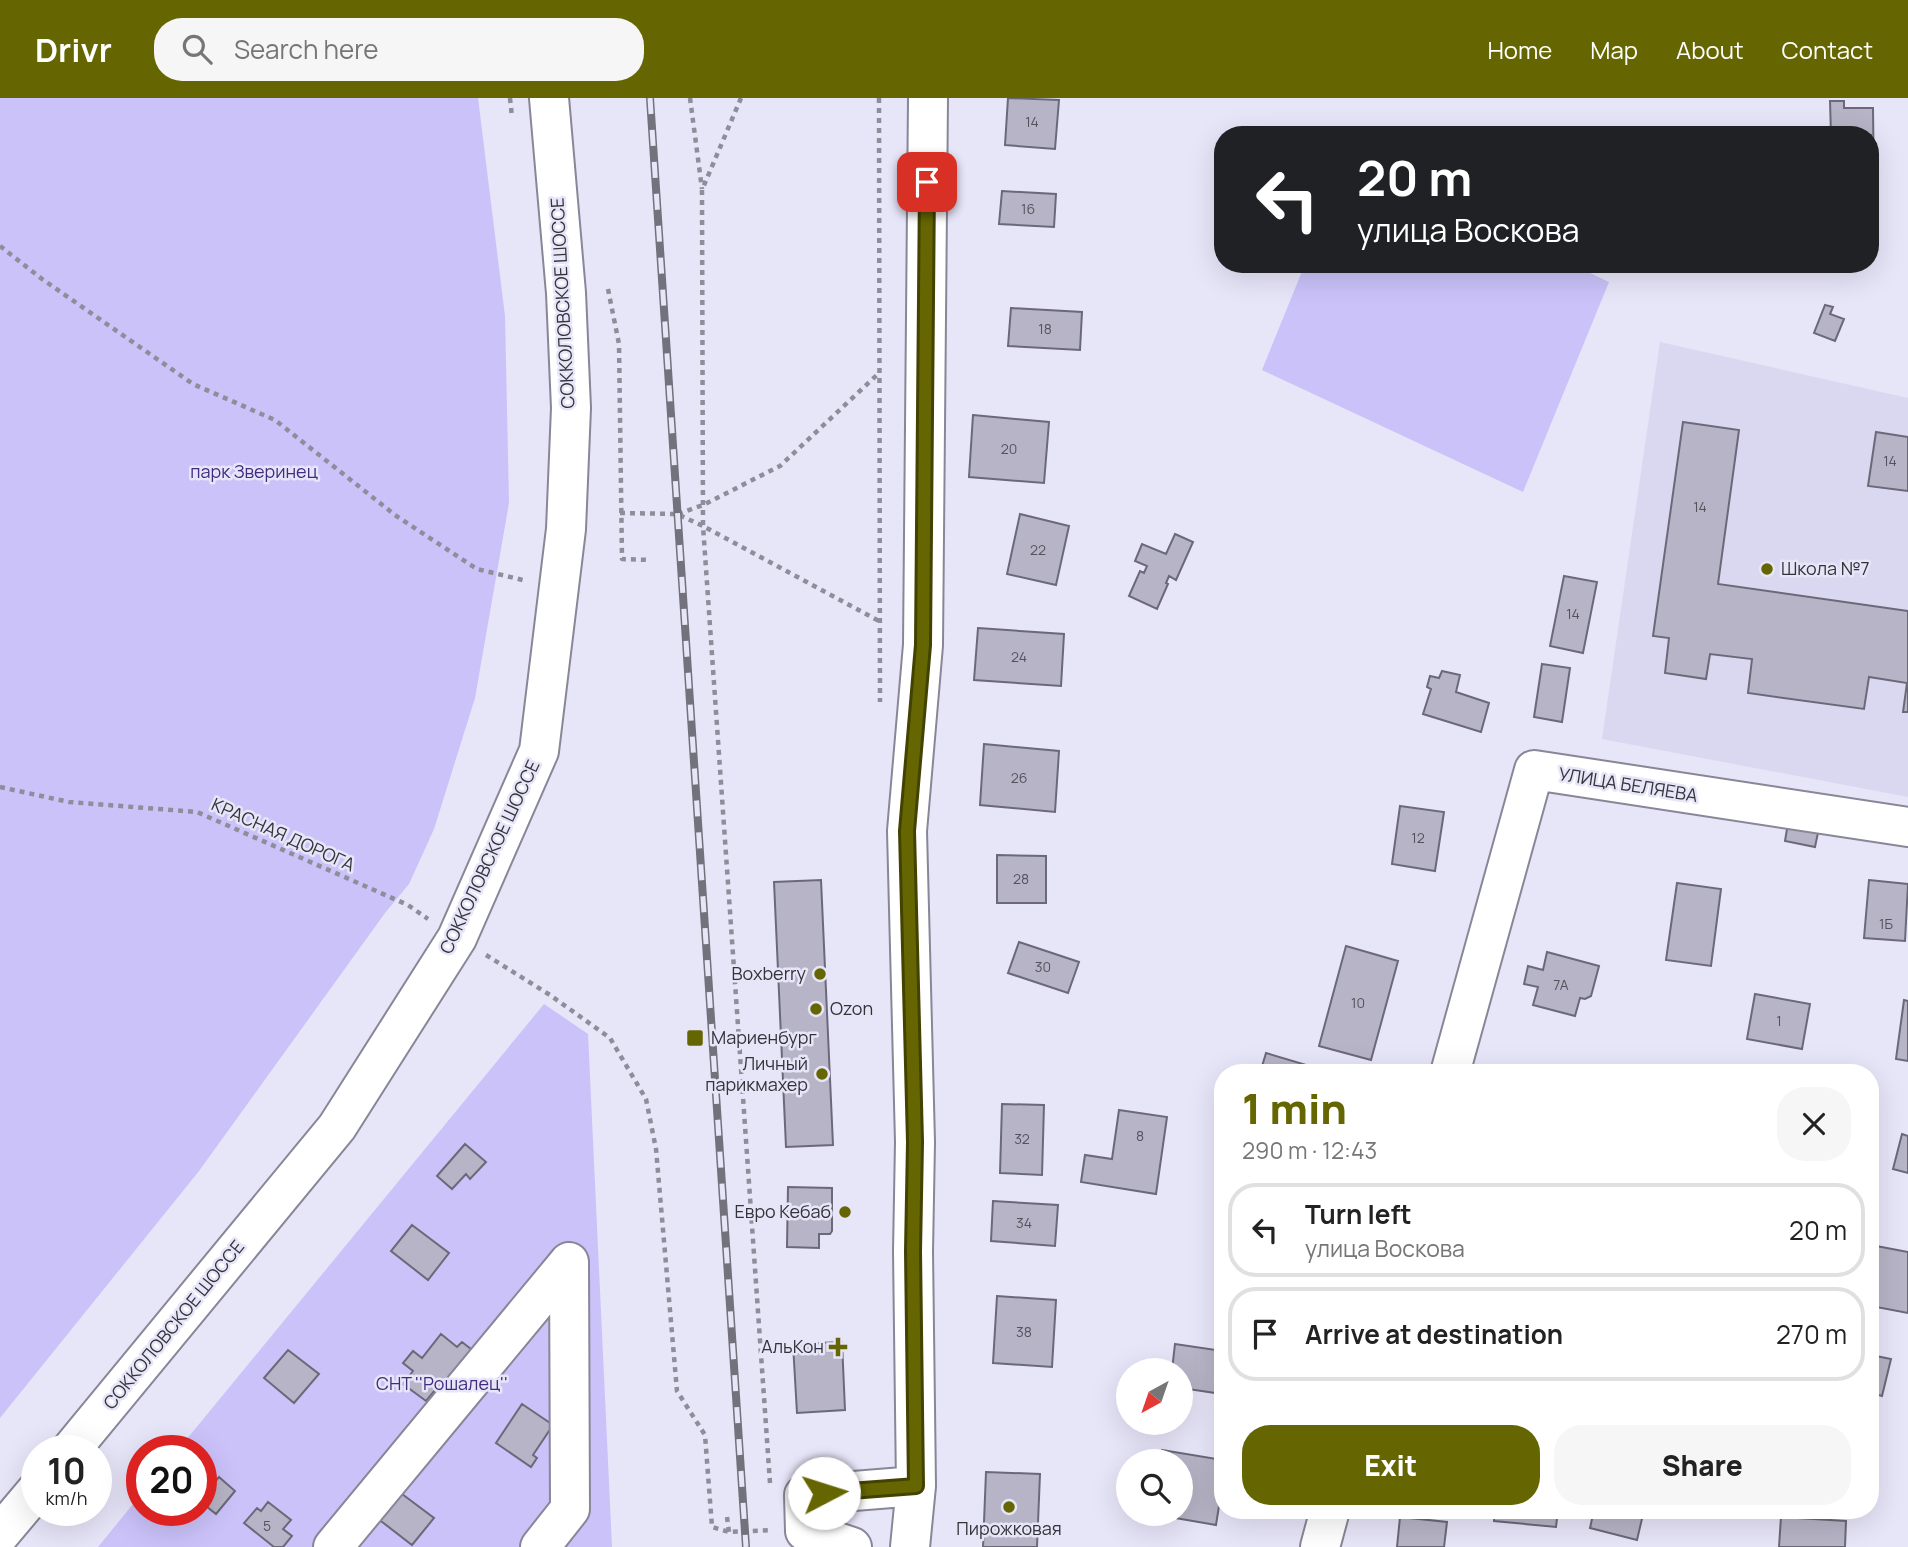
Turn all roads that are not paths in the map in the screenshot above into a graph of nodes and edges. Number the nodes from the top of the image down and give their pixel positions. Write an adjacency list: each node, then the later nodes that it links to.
1 (549, 98): 5 (street, СОККОЛОВСКОЕ ШОССЕ)
2 (928, 98): 6 (street)
3 (1908, 827): 4 (street, УЛИЦА БЕЛЯЕВА)
4 (1452, 1064)
5 (83, 1435)
6 (916, 1486): 7 (street); 15 (street)
7 (863, 1490): 13 (street); 14 (street)
8 (21, 1509): 10 (street)
9 (1328, 1519): 16 (street)
10 (0, 1534)
11 (333, 1547): 12 (street)
12 (540, 1547)
13 (852, 1547)
14 (867, 1547)
15 (911, 1547)
16 (1320, 1547)

